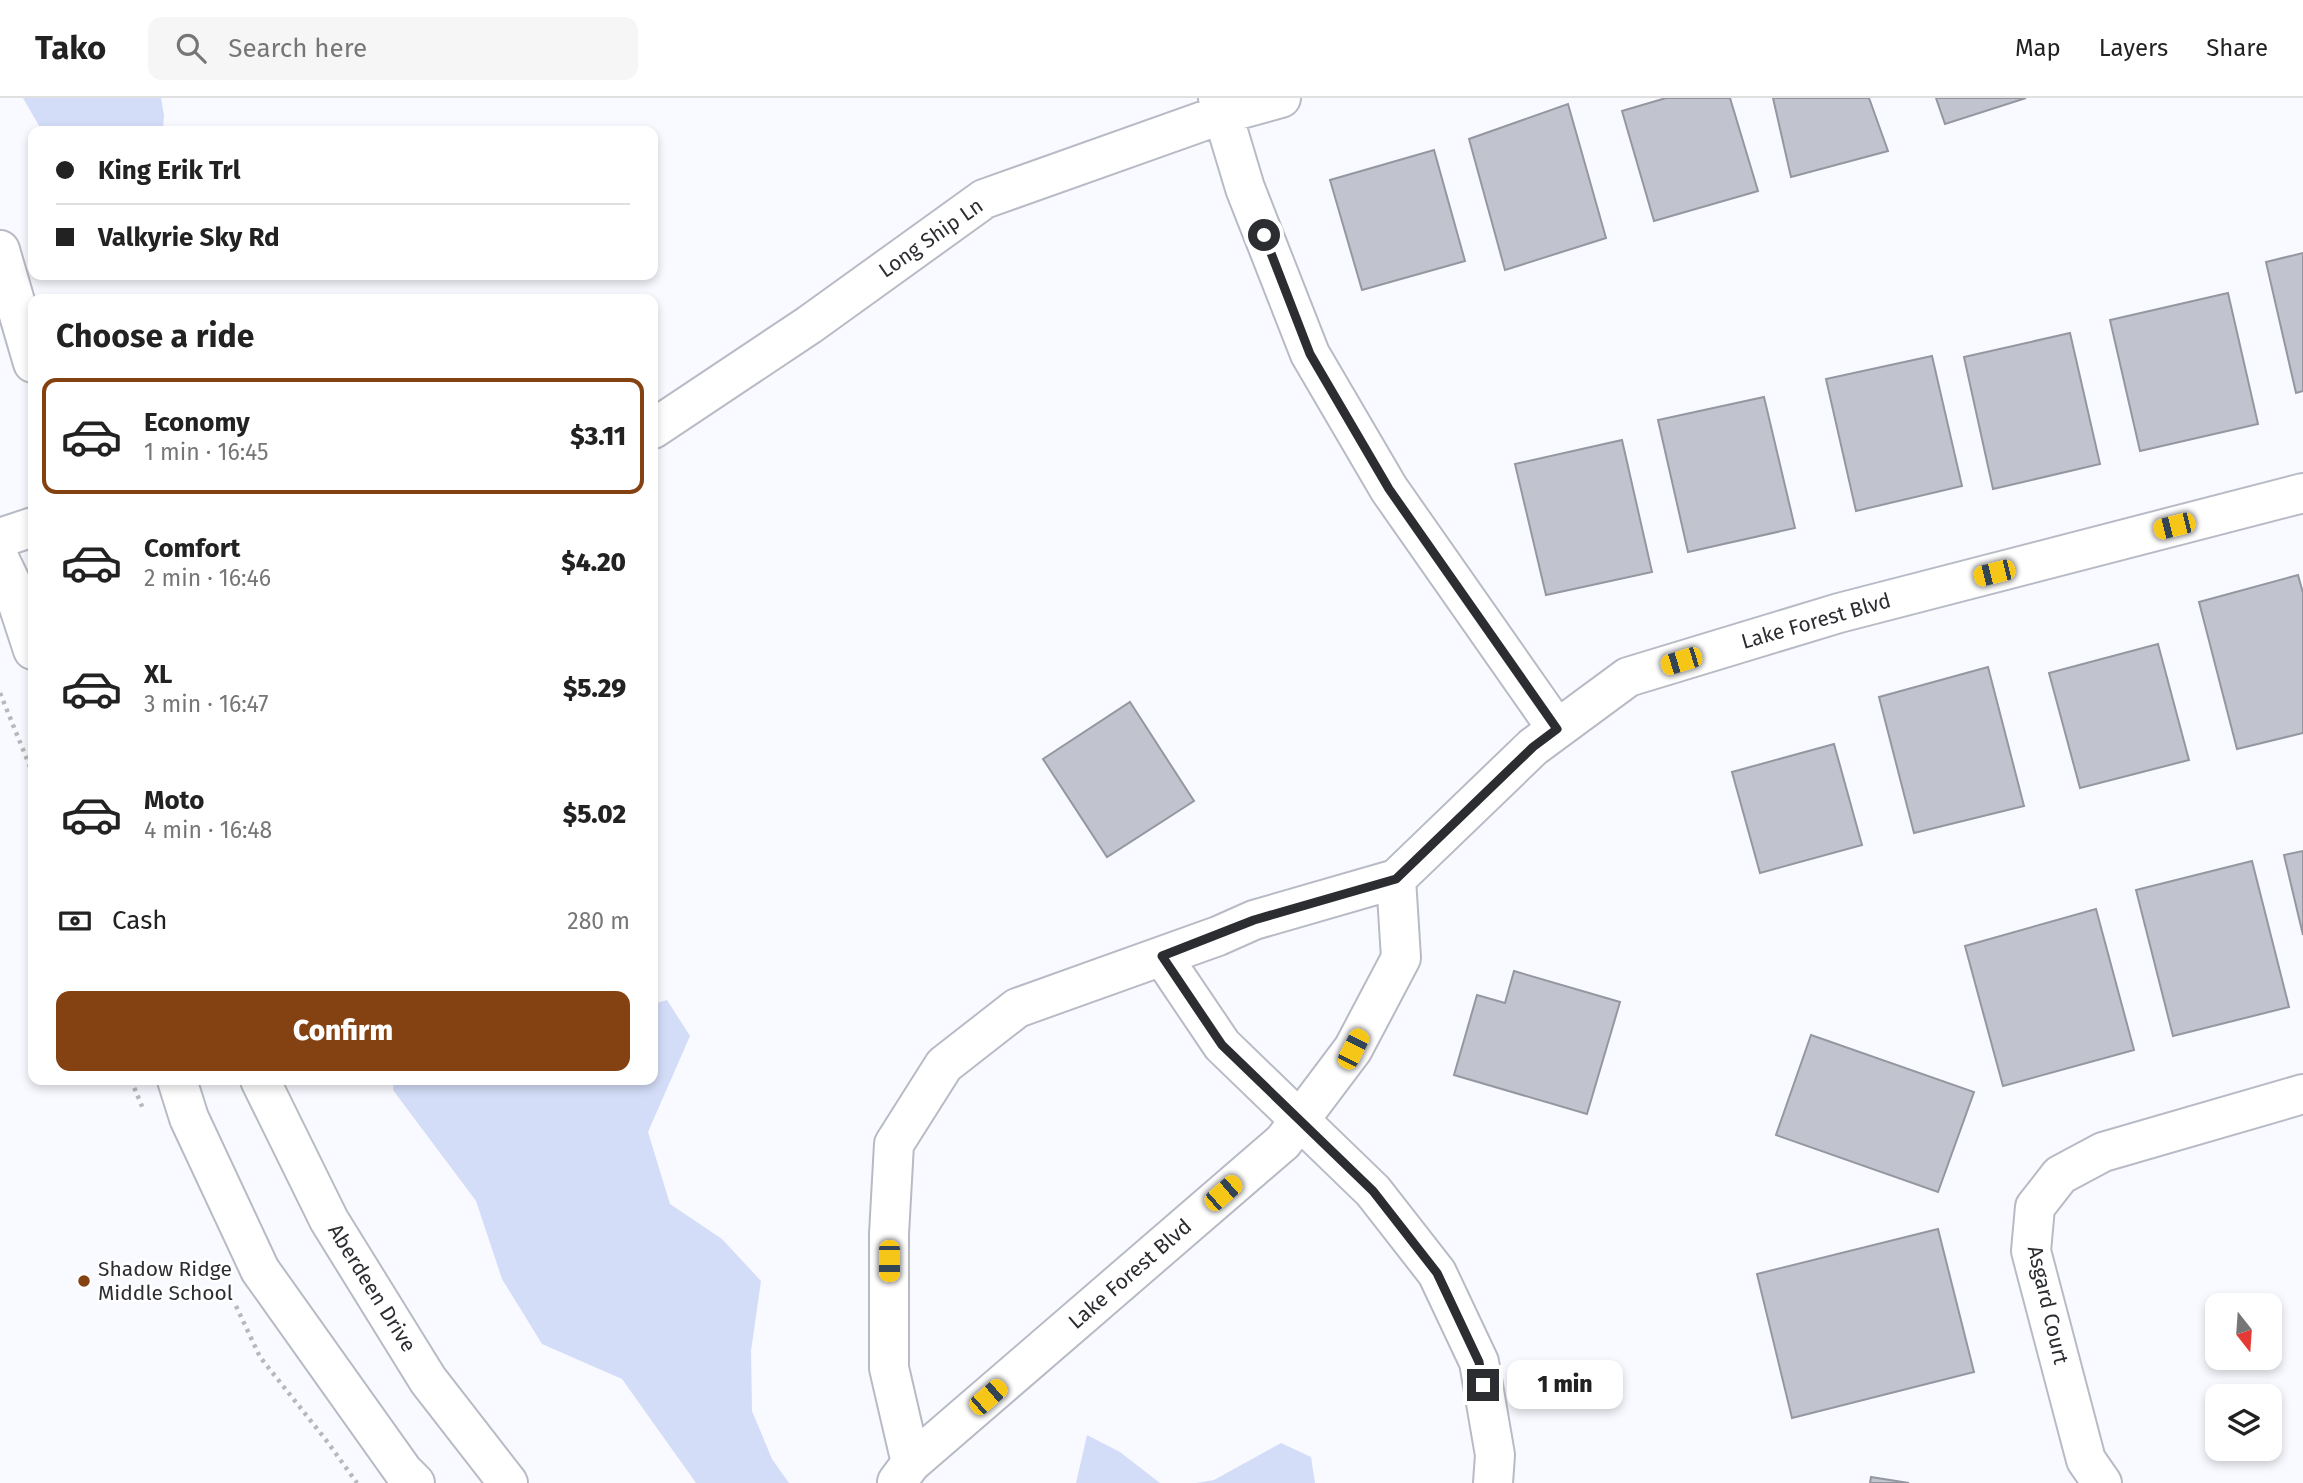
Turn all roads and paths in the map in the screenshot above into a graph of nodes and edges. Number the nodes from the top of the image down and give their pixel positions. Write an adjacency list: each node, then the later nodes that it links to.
1 (1281, 98): 2 (street, Long Ship Ln)
2 (1220, 106): 5 (street, Long Ship Ln); 12 (street)
3 (0, 250): 4 (street)
4 (28, 346)
5 (658, 426)
6 (2303, 493): 12 (street, Lake Forest Blvd)
7 (28, 529): 8 (street)
8 (0, 538)
9 (11, 576): 10 (street)
10 (28, 633)
11 (0, 693): 13 (path)
12 (1557, 729): 14 (street, Lake Forest Blvd)
13 (28, 762)
14 (1396, 879): 15 (street, Lake Forest Blvd); 19 (street, Lake Forest Blvd)
15 (1162, 956): 19 (street); 20 (street, Lake Forest Blvd)
16 (179, 1085): 21 (street)
17 (262, 1085): 22 (street, Aberdeen Drive)
18 (2303, 1094): 24 (street, Asgard Court)
19 (1300, 1121): 20 (street, Lake Forest Blvd); 23 (street)
20 (904, 1473)
21 (402, 1479)
22 (508, 1483)
23 (1493, 1483)
24 (2102, 1483)

